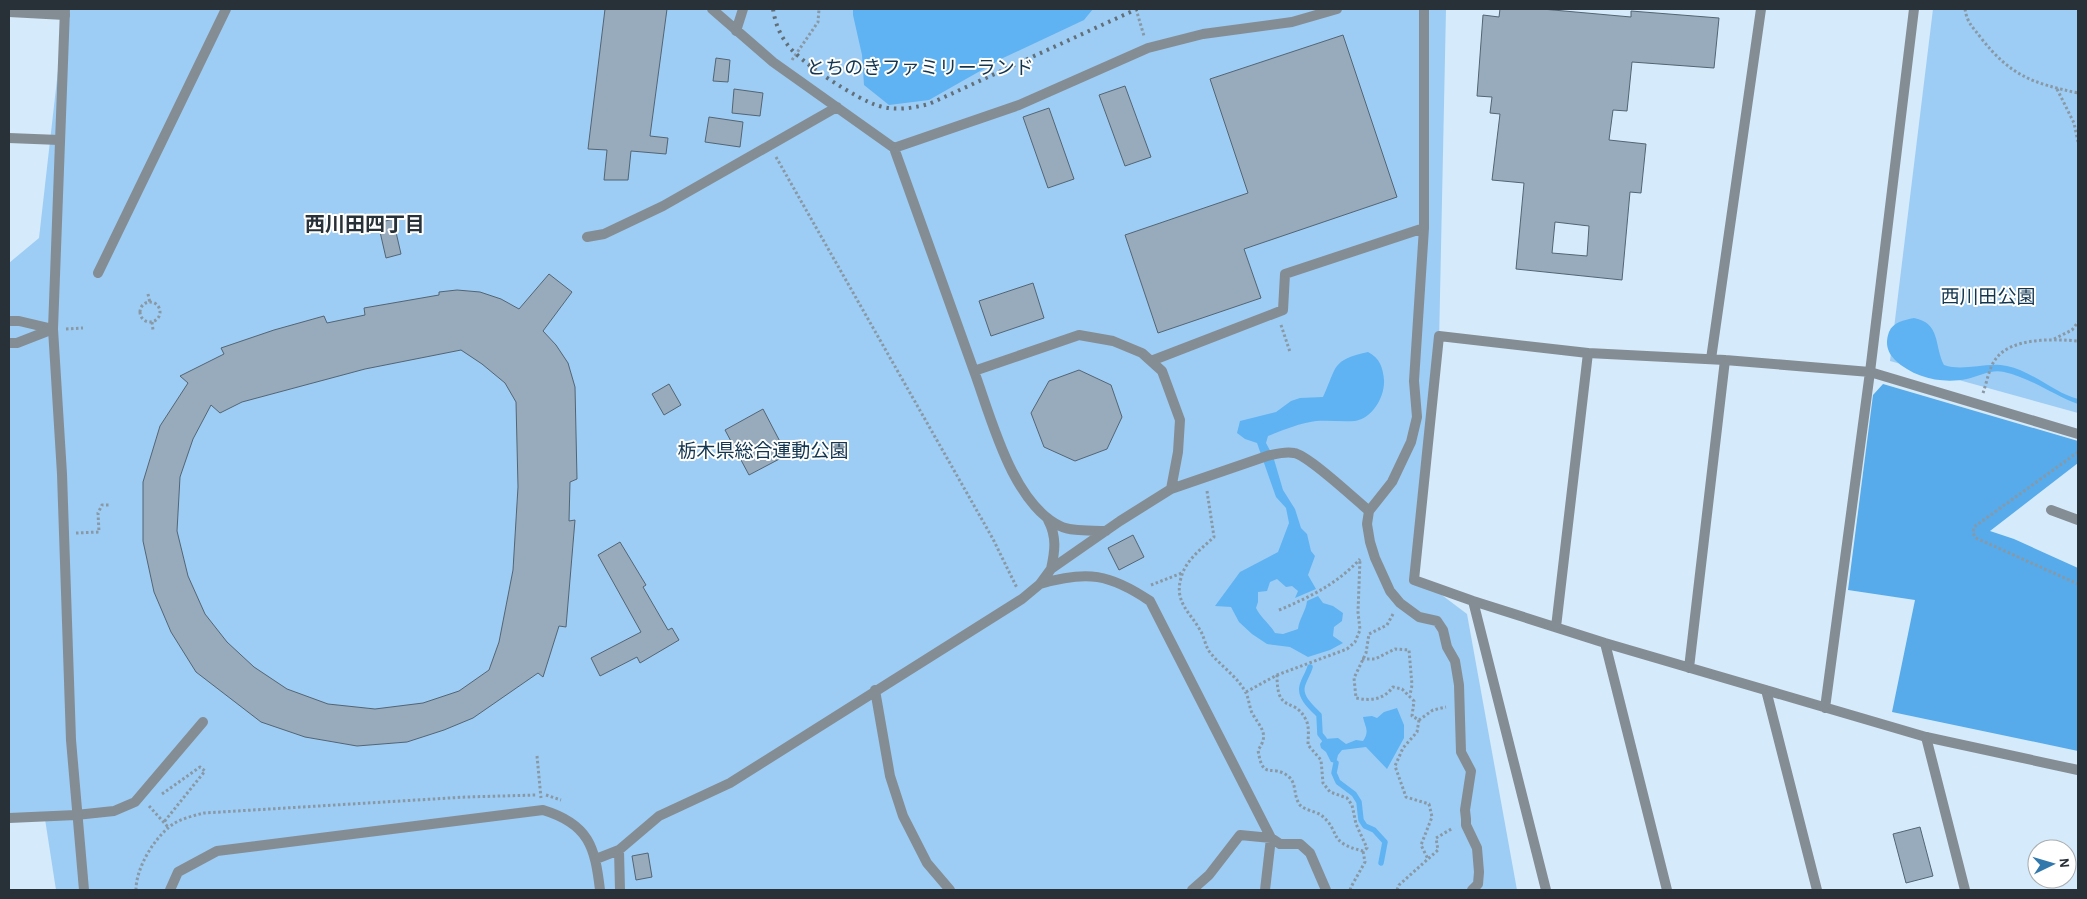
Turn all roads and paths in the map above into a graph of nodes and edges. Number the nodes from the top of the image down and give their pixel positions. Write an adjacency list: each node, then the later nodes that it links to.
1 (226, 9): 26 (street)
2 (712, 9): 13 (street)
3 (743, 9): 13 (street)
4 (819, 9): 15 (path)
5 (1136, 9): 14 (path)
6 (1337, 9): 14 (street)
7 (1424, 9): 24 (street)
8 (1761, 9): 40 (street)
9 (1914, 9): 44 (street)
10 (1965, 9): 16 (path)
11 (9, 12): 12 (street)
12 (65, 12): 20 (street)
13 (736, 31): 15 (street)
14 (1148, 48): 23 (street)
15 (785, 70): 18 (street)
16 (2057, 89): 17 (path); 21 (path)
17 (2078, 93)
18 (837, 107): 22 (street); 23 (street)
19 (9, 138): 20 (street)
20 (59, 140): 33 (street)
21 (2078, 142)
22 (769, 146): 25 (street); 64 (path)
23 (894, 148): 43 (street)
24 (1424, 228): 29 (street); 52 (street)
25 (587, 238)
26 (98, 273)
27 (148, 294): 28 (path)
28 (150, 303): 31 (path); 31 (path)
29 (1276, 312): 38 (path); 42 (street)
30 (9, 321): 33 (street)
31 (152, 322): 34 (path)
32 (2078, 322): 35 (path)
33 (53, 329): 37 (street); 56 (street)
34 (153, 330)
35 (2054, 339): 36 (path); 45 (path)
36 (2078, 341)
37 (9, 343)
38 (1290, 352)
39 (1588, 353): 40 (street); 65 (street); 68 (street)
40 (1711, 359): 41 (street)
41 (1725, 360): 44 (street); 71 (street)
42 (1150, 361): 43 (street); 49 (street)
43 (974, 371): 53 (street)
44 (1870, 372): 45 (street); 78 (street)
45 (1980, 404): 46 (street)
46 (2078, 434)
47 (2078, 452): 62 (path)
48 (1205, 478): 49 (street); 52 (street); 60 (path)
49 (1171, 489): 55 (street)
50 (110, 505): 56 (path)
51 (2051, 510): 54 (street)
52 (1369, 511): 57 (street)
53 (1047, 519): 55 (street); 59 (street)
54 (2078, 520)
55 (1106, 531): 59 (street)
56 (64, 533): 85 (street)
57 (1370, 542): 58 (path); 66 (street)
58 (1360, 559): 67 (path); 72 (path)
59 (1051, 569): 61 (street)
60 (1183, 573): 63 (path); 75 (path)
61 (1040, 584): 63 (street); 64 (street)
62 (2078, 584)
63 (1136, 591): 90 (street)
64 (1022, 599): 73 (street)
65 (1473, 601): 68 (street); 106 (street)
66 (1400, 603): 70 (path); 76 (street)
67 (1279, 610)
68 (1556, 627): 69 (street)
69 (1605, 643): 71 (street); 107 (street)
70 (1362, 659): 77 (path); 77 (path)
71 (1689, 668): 74 (street)
72 (1277, 675): 75 (path); 92 (path)
73 (875, 690): 91 (street); 99 (street)
74 (1766, 690): 78 (street); 108 (street)
75 (1246, 692): 92 (path)
76 (1459, 692): 79 (path); 87 (street)
77 (1410, 696): 79 (path)
78 (1824, 708): 81 (street)
79 (1419, 720): 94 (path)
80 (203, 722): 85 (street)
81 (1926, 737): 83 (street); 109 (street)
82 (537, 756): 84 (path)
83 (2078, 770)
84 (541, 810): 93 (street); 96 (street)
85 (76, 815): 86 (street); 95 (street)
86 (9, 818)
87 (1466, 819): 94 (path); 105 (street)
88 (164, 822): 88 (path); 89 (path)
89 (168, 827)
90 (1271, 838): 100 (street); 101 (street); 102 (street)
91 (619, 850): 93 (street); 98 (street)
92 (1363, 851): 103 (path)
93 (596, 859): 97 (street)
94 (1428, 859): 104 (path)
95 (84, 890)
96 (170, 890)
97 (600, 890)
98 (620, 890)
99 (950, 890)
100 (1192, 890)
101 (1265, 890)
102 (1326, 890)
103 (1350, 890)
104 (1397, 890)
105 (1472, 890)
106 (1546, 890)
107 (1667, 890)
108 (1817, 890)
109 (1965, 890)

